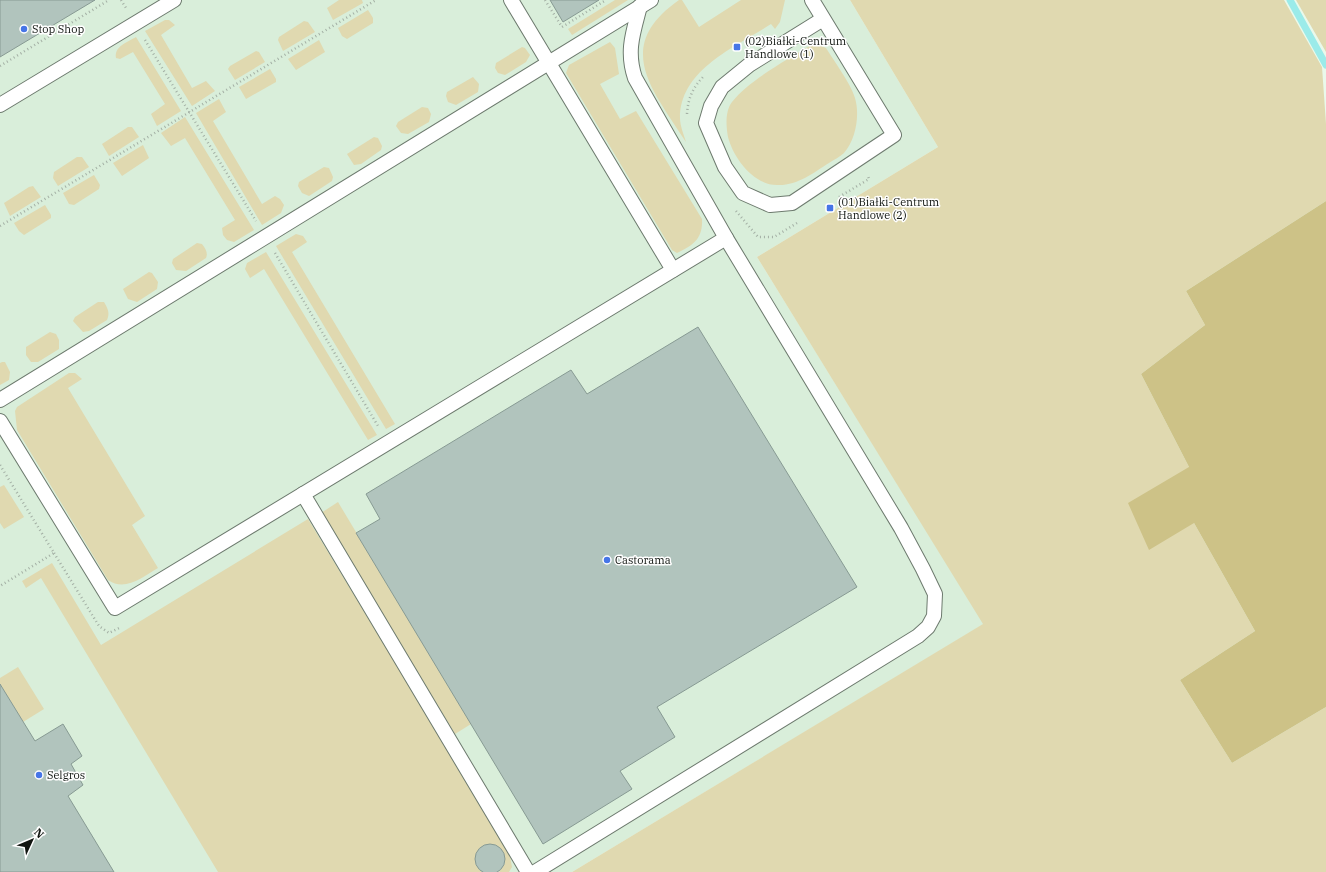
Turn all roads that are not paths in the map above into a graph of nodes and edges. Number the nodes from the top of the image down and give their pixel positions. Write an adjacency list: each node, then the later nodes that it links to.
1 (174, 0): 7 (lane)
2 (511, 0): 6 (lane)
3 (812, 0): 5 (lane)
4 (646, 3): 6 (lane); 8 (lane)
5 (823, 19): 5 (lane)
6 (548, 63): 9 (lane); 10 (lane)
7 (0, 105)
8 (726, 238): 9 (lane); 14 (lane)
9 (673, 270): 12 (lane)
10 (0, 400)
11 (0, 421): 12 (lane)
12 (303, 494): 13 (lane)
13 (528, 872)
14 (535, 872)

